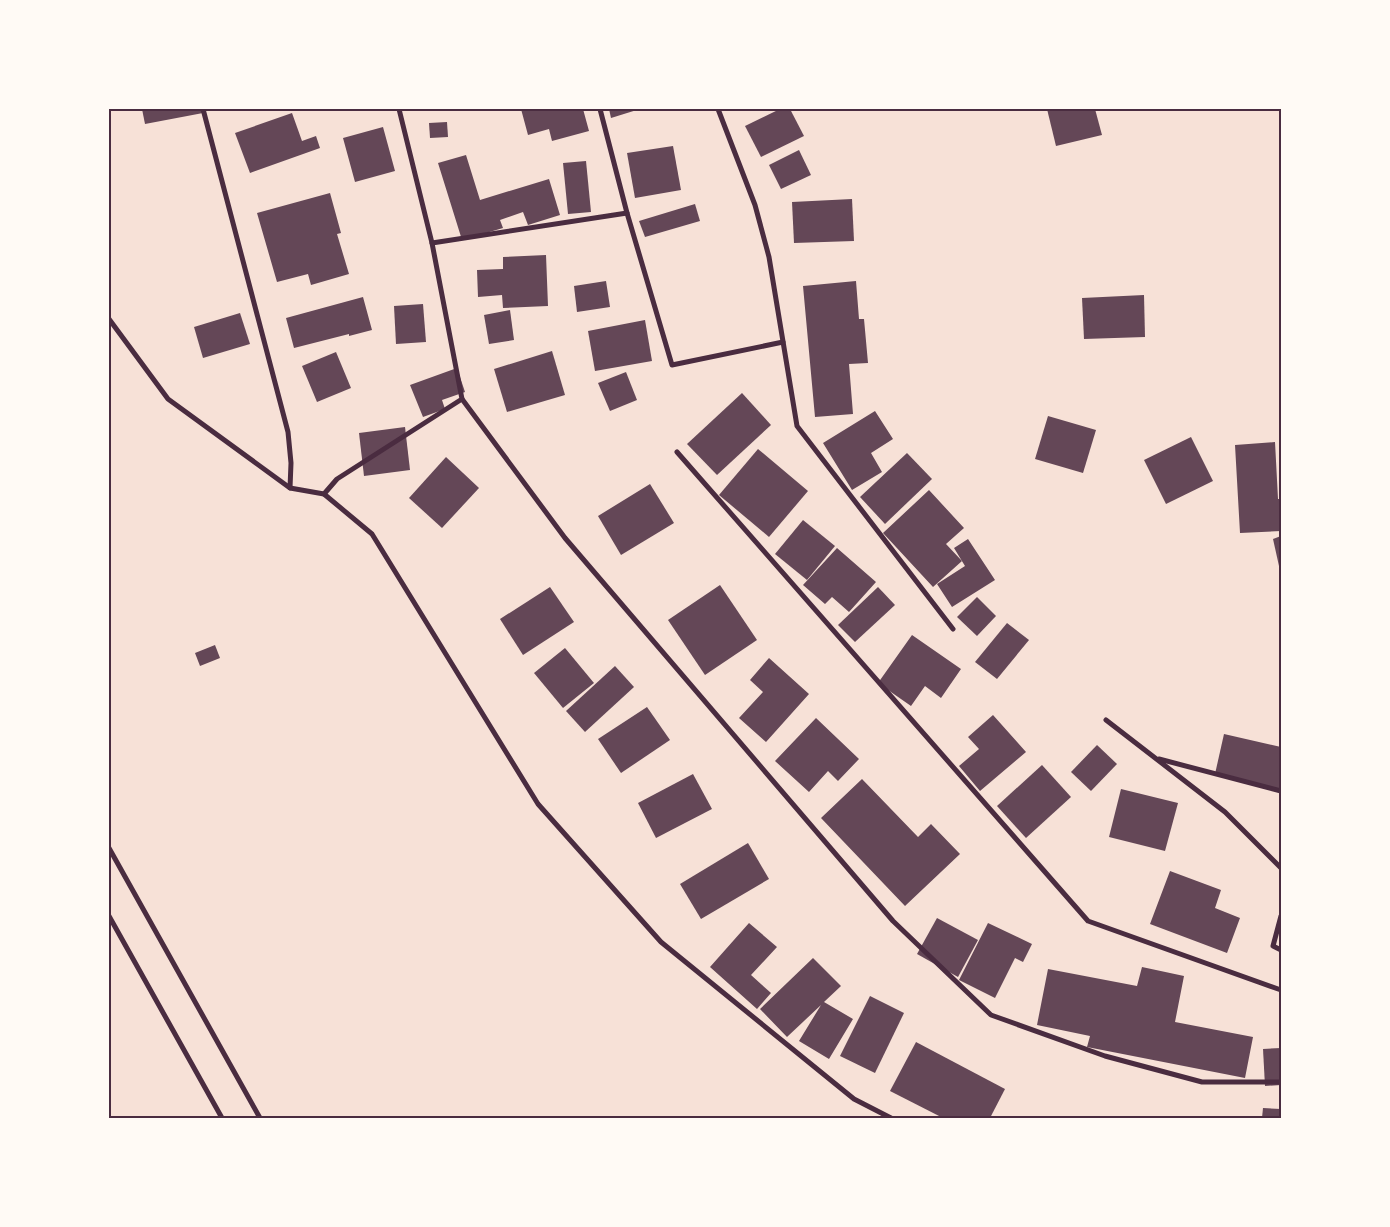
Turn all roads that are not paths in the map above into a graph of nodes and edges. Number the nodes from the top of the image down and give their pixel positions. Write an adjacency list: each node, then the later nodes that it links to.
1 (203, 109): 11 (street)
2 (399, 109): 6 (street)
3 (600, 109): 5 (street)
4 (718, 109): 8 (street)
5 (627, 212): 6 (street); 8 (street)
6 (432, 244): 9 (street)
7 (109, 318): 11 (street)
8 (783, 342): 13 (street)
9 (462, 399): 12 (street); 23 (street)
10 (677, 452): 22 (street)
11 (290, 488): 12 (street)
12 (324, 494): 26 (street)
13 (953, 629)
14 (1106, 720): 15 (street)
15 (1156, 759): 16 (street); 18 (street)
16 (1281, 791)
17 (109, 848): 25 (street)
18 (1281, 868)
19 (109, 916): 24 (street)
20 (1281, 916): 21 (street)
21 (1281, 950)
22 (1281, 990)
23 (1281, 1082)
24 (222, 1118)
25 (260, 1118)
26 (891, 1118)

